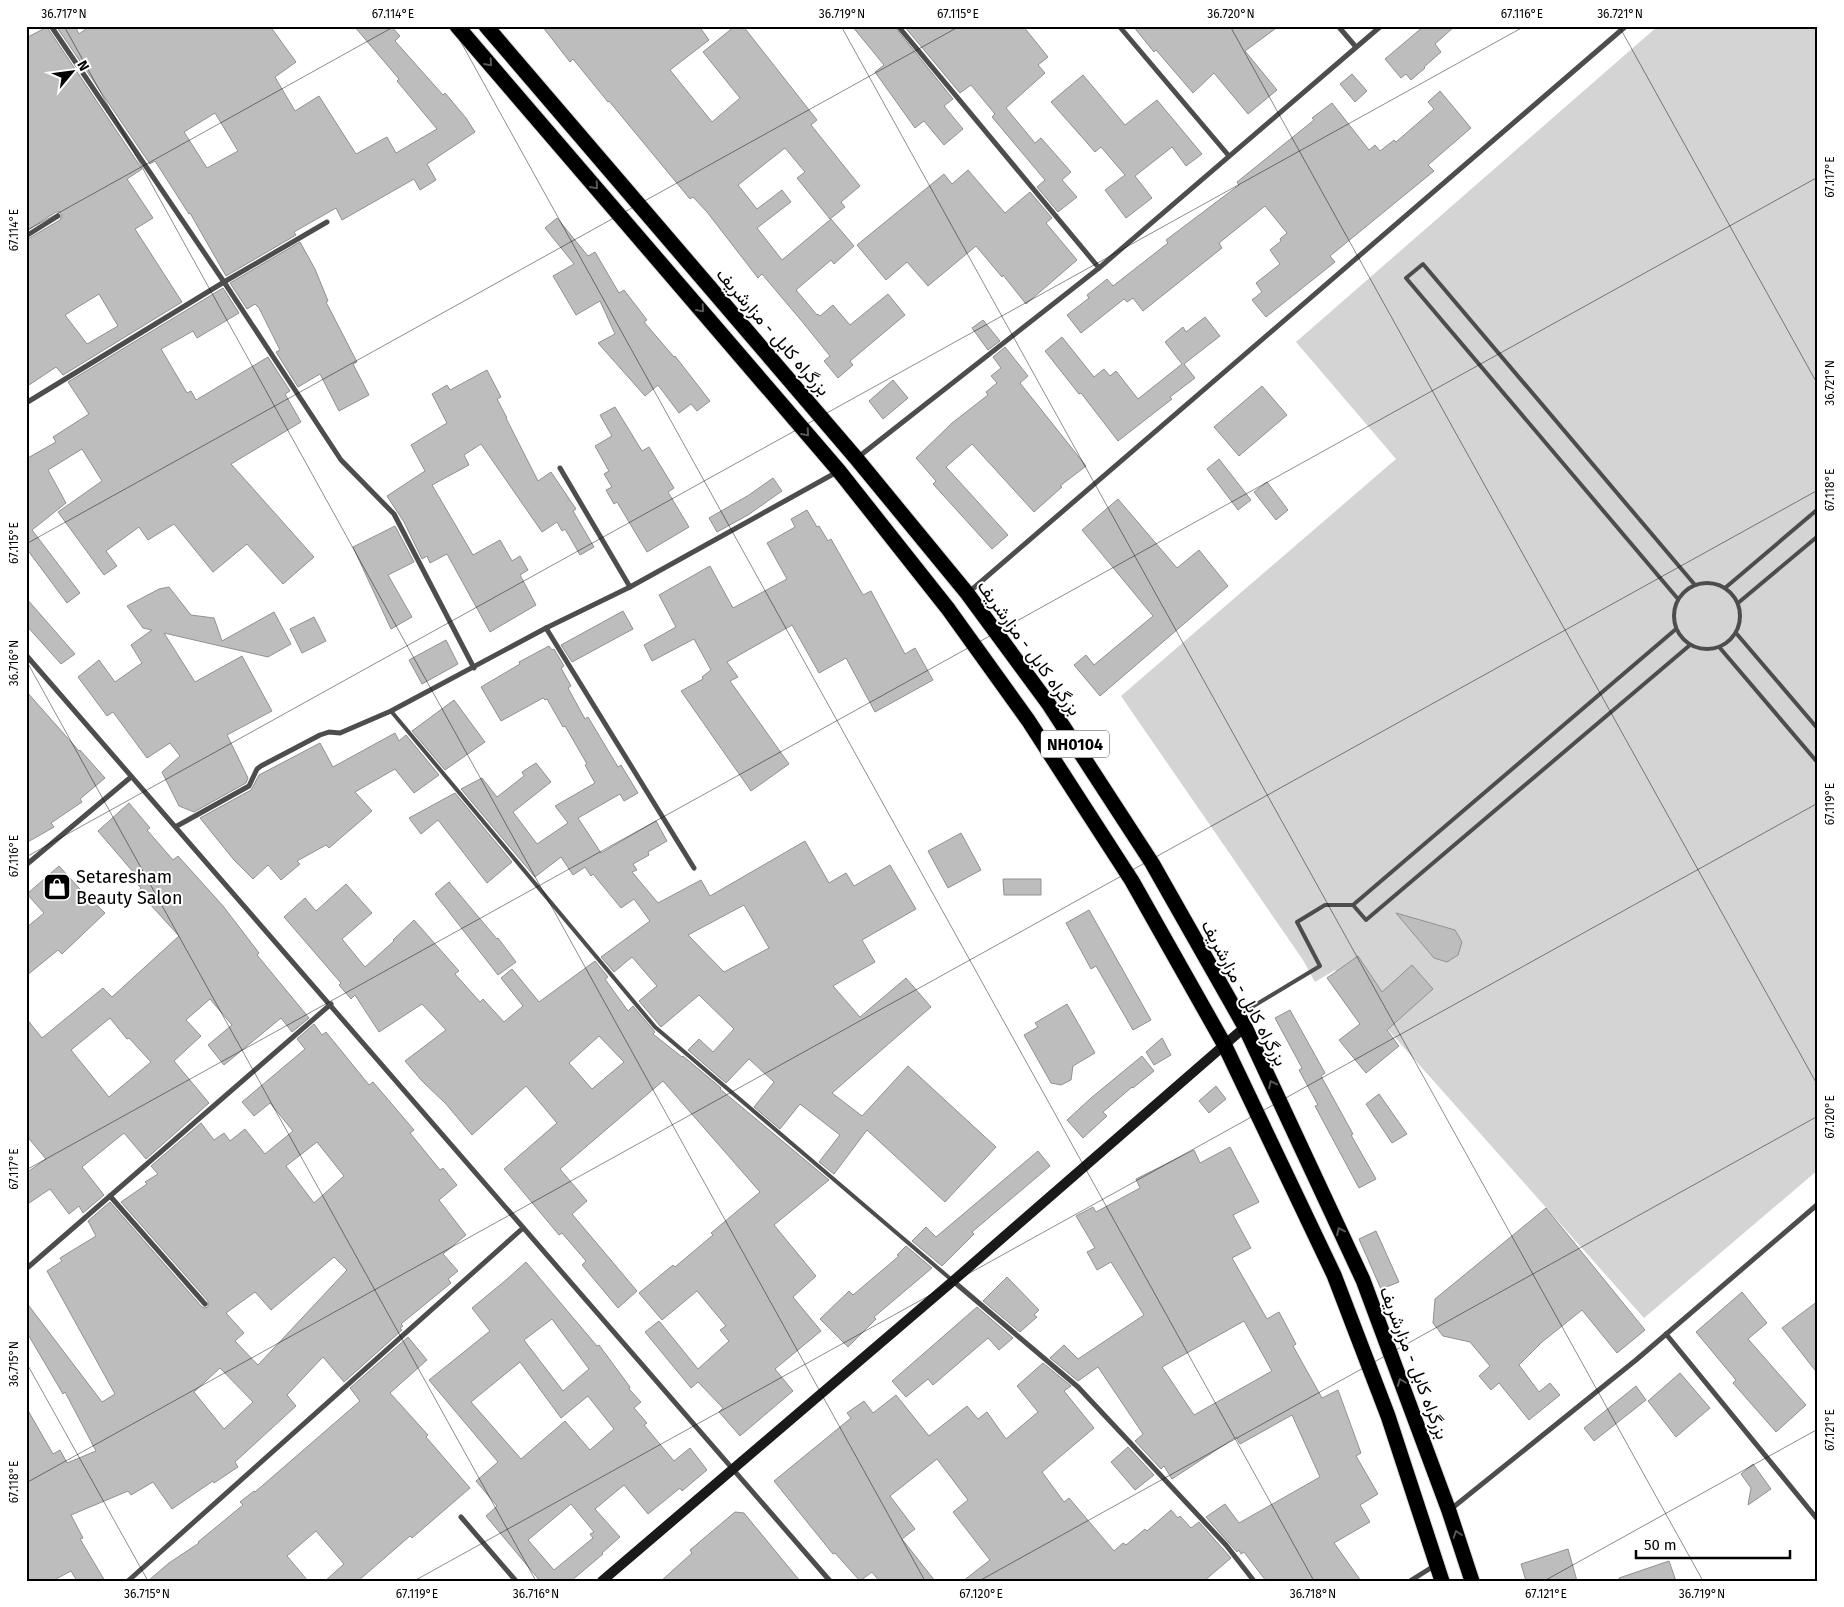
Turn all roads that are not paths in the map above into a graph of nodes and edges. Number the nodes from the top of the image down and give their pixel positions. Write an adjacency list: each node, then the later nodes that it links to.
1 (51, 26): 15 (street)
2 (457, 26): 19 (highway, NH0104, one-way to 19)
3 (486, 26): 17 (highway, بزرگراه کابل - مزارشریف / NH0104)
4 (898, 26): 14 (street)
5 (1119, 26): 10 (street)
6 (1338, 26): 9 (street)
7 (1381, 26): 9 (street)
8 (1626, 26): 25 (street)
9 (1356, 47): 10 (street)
10 (1229, 156): 14 (street)
11 (58, 216): 13 (street)
12 (327, 222): 15 (street)
13 (26, 236)
14 (1100, 268): 17 (street)
15 (224, 282): 16 (street); 34 (street)
16 (26, 403)
17 (856, 458): 25 (highway, بزرگراه کابل - مزارشریف / NH0104)
18 (560, 468): 23 (street)
19 (839, 471): 23 (street); 45 (highway, NH0104)
20 (1818, 508): 24 (lane)
21 (1818, 536): 27 (lane)
22 (1695, 585): 24 (lane); 26 (lane); 26 (lane)
23 (630, 587): 28 (street)
24 (1725, 588): 27 (lane)
25 (967, 593): 44 (highway, بزرگراه کابل - مزارشریف / NH0104)
26 (1678, 599): 29 (lane)
27 (1738, 603): 30 (lane)
28 (546, 628): 34 (street); 41 (street)
29 (1676, 629): 31 (lane); 42 (lane)
30 (1736, 633): 32 (lane); 36 (lane)
31 (1690, 645): 32 (lane); 42 (lane)
32 (1720, 648): 37 (lane)
33 (26, 655): 38 (street)
34 (474, 668): 35 (street)
35 (390, 712): 39 (street); 50 (lane)
36 (1818, 729)
37 (1818, 763)
38 (131, 777): 39 (street); 40 (street)
39 (177, 826): 43 (street)
40 (26, 865)
41 (694, 868)
42 (1353, 904): 44 (lane)
43 (331, 1004): 46 (street); 48 (street)
44 (1242, 1021): 45 (street); 54 (highway, بزرگراه کابل - مزارشریف / NH0104, one-way to 44)
45 (1224, 1044): 50 (street); 57 (highway, NH0104)
46 (110, 1196): 49 (street); 51 (street)
47 (1818, 1204): 52 (street)
48 (523, 1228): 53 (street); 58 (street)
49 (26, 1269)
50 (953, 1281): 53 (street); 62 (street)
51 (205, 1304)
52 (1666, 1334): 54 (street); 56 (street)
53 (733, 1468): 60 (street); 61 (street)
54 (1450, 1511): 65 (highway, بزرگراه کابل - مزارشریف / NH0104, one-way to 54)
55 (461, 1516): 59 (street)
56 (1818, 1520)
57 (1437, 1564): 63 (street); 64 (highway, NH0104)
58 (128, 1581)
59 (516, 1581)
60 (602, 1581)
61 (830, 1581)
62 (1254, 1581)
63 (1410, 1581)
64 (1442, 1581)
65 (1472, 1581)

